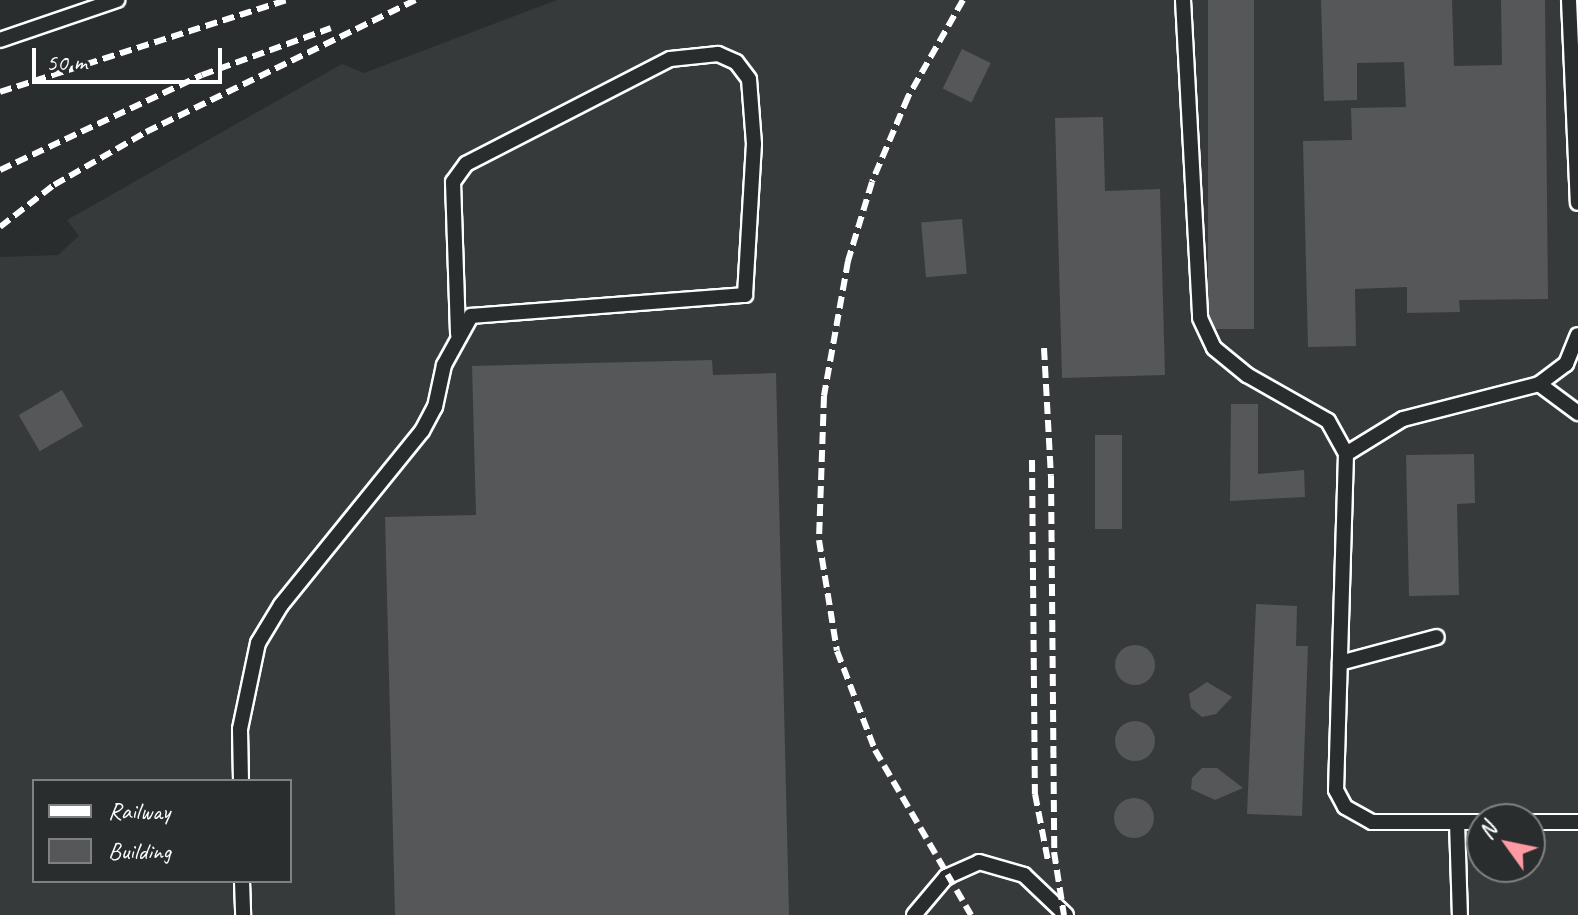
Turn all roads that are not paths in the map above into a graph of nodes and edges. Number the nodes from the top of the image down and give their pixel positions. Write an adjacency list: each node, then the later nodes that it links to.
1 (117, 0): 4 (lane)
2 (1183, 0): 10 (lane)
3 (1569, 0): 5 (lane)
4 (0, 40)
5 (1578, 203)
6 (458, 334): 6 (lane); 13 (lane)
7 (1578, 335): 8 (lane)
8 (1539, 384): 9 (lane); 10 (lane)
9 (1578, 413)
10 (1346, 454): 12 (lane)
11 (1437, 637): 12 (lane)
12 (1340, 663): 14 (lane)
13 (241, 779)
14 (1457, 822): 15 (lane); 22 (lane)
15 (1466, 822)
16 (1546, 822): 17 (lane)
17 (1578, 822)
18 (242, 883): 19 (lane)
19 (243, 915)
20 (914, 915): 21 (lane)
21 (1066, 915)
22 (1460, 915)

